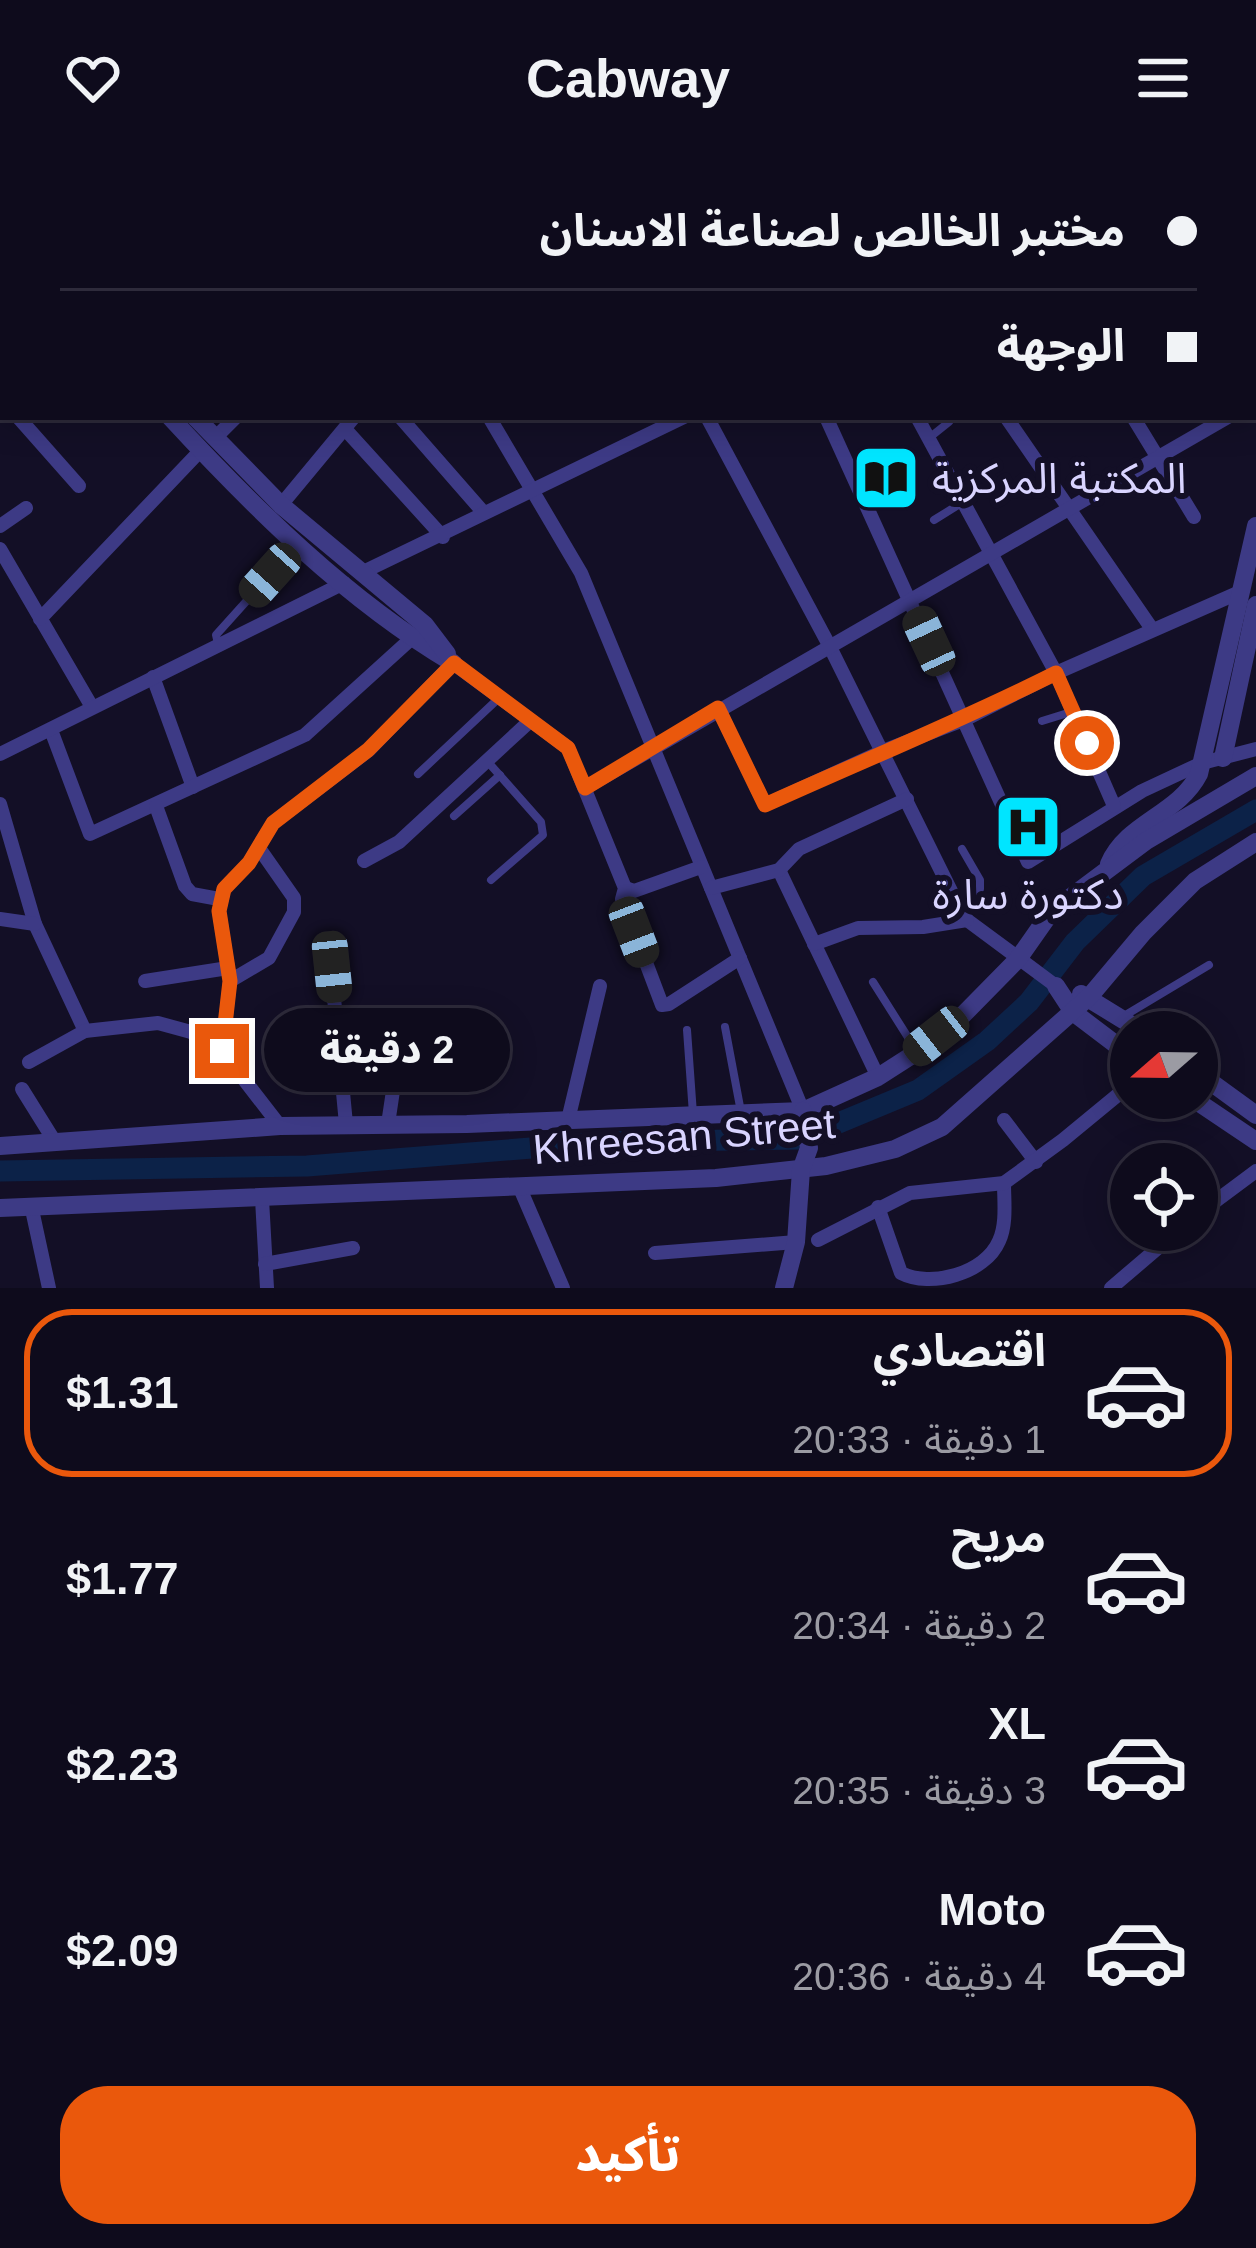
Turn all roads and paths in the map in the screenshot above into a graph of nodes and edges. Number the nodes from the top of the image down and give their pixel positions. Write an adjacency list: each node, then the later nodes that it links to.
1 (21, 420): 19 (street)
2 (174, 420): 17 (street)
3 (196, 420): 17 (street)
4 (233, 420): 17 (street)
5 (403, 420): 25 (street)
6 (492, 420): 20 (street)
7 (678, 420): 20 (street)
8 (709, 420): 41 (street)
9 (827, 420): 36 (street)
10 (919, 420): 16 (street)
11 (1008, 420): 24 (street)
12 (1135, 420): 18 (street)
13 (1222, 420): 18 (street)
14 (949, 422): 16 (lane)
15 (349, 423): 22 (street); 30 (street)
16 (929, 438): 21 (street)
17 (208, 444): 22 (street); 31 (street); 37 (street)
18 (1156, 456): 24 (street); 26 (street)
19 (79, 486)
20 (532, 490): 25 (street); 54 (street)
21 (963, 502): 27 (lane); 33 (street)
22 (281, 506): 34 (street)
23 (26, 508): 28 (street)
24 (1069, 509): 33 (street); 38 (street)
25 (484, 513): 30 (street)
26 (1195, 517)
27 (934, 520)
28 (0, 526)
29 (1256, 526): 35 (street)
30 (443, 537): 34 (street)
31 (297, 544): 34 (street); 40 (lane)
32 (0, 549): 37 (street)
33 (993, 556): 36 (street); 44 (street)
34 (352, 578): 39 (street); 40 (street); 43 (street)
35 (1248, 598): 38 (street); 42 (street); 60 (street)
36 (911, 602): 41 (street); 50 (street)
37 (40, 620): 47 (street)
38 (1152, 629): 44 (street)
39 (412, 638): 43 (street); 64 (street)
40 (218, 645): 45 (street)
41 (830, 645): 48 (street); 56 (street)
42 (1250, 657): 58 (street)
43 (454, 663): 46 (street); 72 (street)
44 (1056, 673): 49 (street); 50 (street)
45 (153, 677): 47 (street); 64 (street)
46 (500, 697): 51 (street); 61 (lane)
47 (92, 707): 53 (street)
48 (718, 708): 54 (street); 56 (street)
49 (1073, 711): 52 (lane); 69 (street)
50 (966, 719): 56 (street); 69 (street)
51 (530, 721): 59 (street); 65 (street)
52 (1042, 721)
53 (51, 730): 57 (street); 68 (street)
54 (653, 747): 65 (street); 75 (street)
55 (1256, 749): 58 (street)
56 (883, 751): 66 (street)
57 (0, 754)
58 (1223, 758): 60 (street)
59 (487, 760): 62 (lane); 74 (street)
60 (1202, 764): 69 (street); 76 (street)
61 (418, 774)
62 (500, 776): 70 (lane); 78 (lane)
63 (1256, 776): 76 (street, Khreesan Street)
64 (193, 787): 68 (street)
65 (585, 788): 79 (street)
66 (907, 799): 77 (street); 82 (street)
67 (0, 804): 84 (street)
68 (156, 806): 81 (street)
69 (1114, 806)
70 (454, 816)
71 (1256, 842): 95 (street, Khreesan Street)
72 (259, 848): 81 (street); 90 (street)
73 (962, 849): 82 (lane)
74 (364, 861)
75 (701, 867): 79 (street); 80 (street)
76 (1108, 868): 88 (street, Khreesan Street)
77 (779, 870): 80 (street); 85 (street)
78 (491, 880)
79 (626, 888): 87 (street)
80 (711, 888): 87 (street)
81 (219, 899): 90 (street)
82 (963, 914): 85 (street); 88 (street)
83 (0, 919): 84 (street)
84 (35, 924): 101 (street)
85 (814, 944): 107 (street)
86 (329, 945): 118 (street)
87 (740, 958): 115 (street)
88 (1018, 959): 91 (street); 105 (street, Khreesan Street)
89 (1209, 965): 97 (lane)
90 (229, 974): 92 (street); 103 (street)
91 (1049, 980): 95 (street); 98 (street)
92 (145, 981)
93 (873, 982): 105 (lane)
94 (600, 986): 116 (street)
95 (1090, 996): 96 (street); 98 (street, Khreesan Street)
96 (1114, 1011)
97 (1133, 1011)
98 (1073, 1012): 102 (street); 125 (street, Khreesan Street)
99 (725, 1027): 111 (lane)
100 (687, 1030): 112 (lane)
101 (86, 1031): 103 (street); 106 (street)
102 (1110, 1040)
103 (222, 1051): 120 (street)
104 (399, 1051): 119 (street)
105 (917, 1052): 107 (street, Khreesan Street)
106 (29, 1062)
107 (878, 1077): 115 (street, Khreesan Street)
108 (1218, 1087): 114 (street)
109 (22, 1089): 122 (street)
110 (1110, 1101): 124 (street)
111 (742, 1113): 112 (street, Khreesan Street); 115 (street, Khreesan Street)
112 (693, 1115): 116 (street, Khreesan Street)
113 (1218, 1115): 121 (street)
114 (1256, 1115)
115 (805, 1119): 125 (street)
116 (568, 1120): 119 (street, Khreesan Street)
117 (1004, 1120): 124 (street)
118 (346, 1124): 119 (street, Khreesan Street); 120 (street, Khreesan Street)
119 (388, 1124)
120 (280, 1126): 122 (street, Khreesan Street)
121 (1256, 1141)
122 (55, 1142): 123 (street, Khreesan Street)
123 (0, 1145)
124 (1036, 1162): 127 (street)
125 (801, 1170): 128 (street, Khreesan Street); 135 (street)
126 (1256, 1171): 130 (street)
127 (1004, 1183): 132 (street); 132 (street)
128 (519, 1186): 129 (street, Khreesan Street); 142 (street)
129 (262, 1199): 131 (street, Khreesan Street); 139 (street)
130 (1218, 1199)
131 (31, 1205): 133 (street, Khreesan Street); 140 (street)
132 (878, 1207): 134 (street)
133 (0, 1208)
134 (818, 1240)
135 (796, 1241): 138 (street); 143 (street)
136 (353, 1249): 139 (street)
137 (1154, 1251): 144 (street)
138 (655, 1253)
139 (265, 1264): 141 (street)
140 (49, 1288)
141 (267, 1288)
142 (563, 1288)
143 (784, 1288)
144 (1111, 1288)

